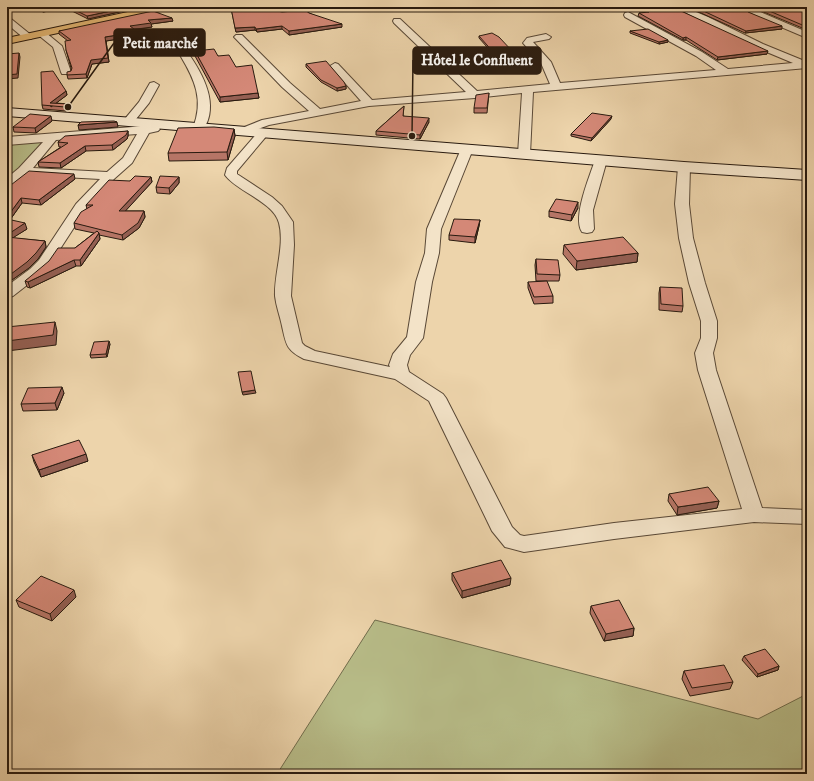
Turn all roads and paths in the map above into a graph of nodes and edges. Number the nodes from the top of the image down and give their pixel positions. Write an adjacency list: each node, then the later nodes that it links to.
1 (165, 7): 9 (highway)
2 (802, 7): 3 (street)
3 (807, 9)
4 (684, 10): 17 (street)
5 (752, 11): 10 (street)
6 (628, 15): 19 (street)
7 (7, 20): 11 (street)
8 (397, 21): 24 (street)
9 (42, 34): 11 (highway); 18 (street)
10 (807, 35)
11 (28, 37): 14 (highway)
12 (239, 37): 27 (street)
13 (546, 37): 22 (street)
14 (7, 41)
15 (185, 55): 31 (street)
16 (335, 66): 25 (street)
17 (795, 67): 19 (street); 20 (street)
18 (66, 72)
19 (726, 72): 22 (street)
20 (807, 72)
21 (154, 85): 29 (street)
22 (556, 86): 23 (street)
23 (528, 89): 24 (street); 38 (street)
24 (475, 95): 25 (street)
25 (369, 103): 27 (street)
26 (7, 112): 29 (street)
27 (317, 112): 28 (street)
28 (284, 119): 33 (street); 34 (street)
29 (128, 122): 30 (street)
30 (182, 126): 31 (street); 32 (street)
31 (199, 128): 33 (street)
32 (145, 129): 35 (street); 43 (street)
33 (244, 131): 34 (street)
34 (270, 133): 37 (street); 47 (street)
35 (53, 137): 36 (street); 41 (street)
36 (7, 141)
37 (467, 149): 38 (street); 47 (street)
38 (524, 154): 39 (street)
39 (601, 160): 40 (street); 45 (street)
40 (684, 167): 42 (street); 48 (street)
41 (23, 171): 43 (street); 44 (street)
42 (807, 175)
43 (110, 176): 46 (street)
44 (7, 185)
45 (587, 229)
46 (7, 293)
47 (401, 375): 48 (street)
48 (754, 515): 49 (street)
49 (807, 518)

